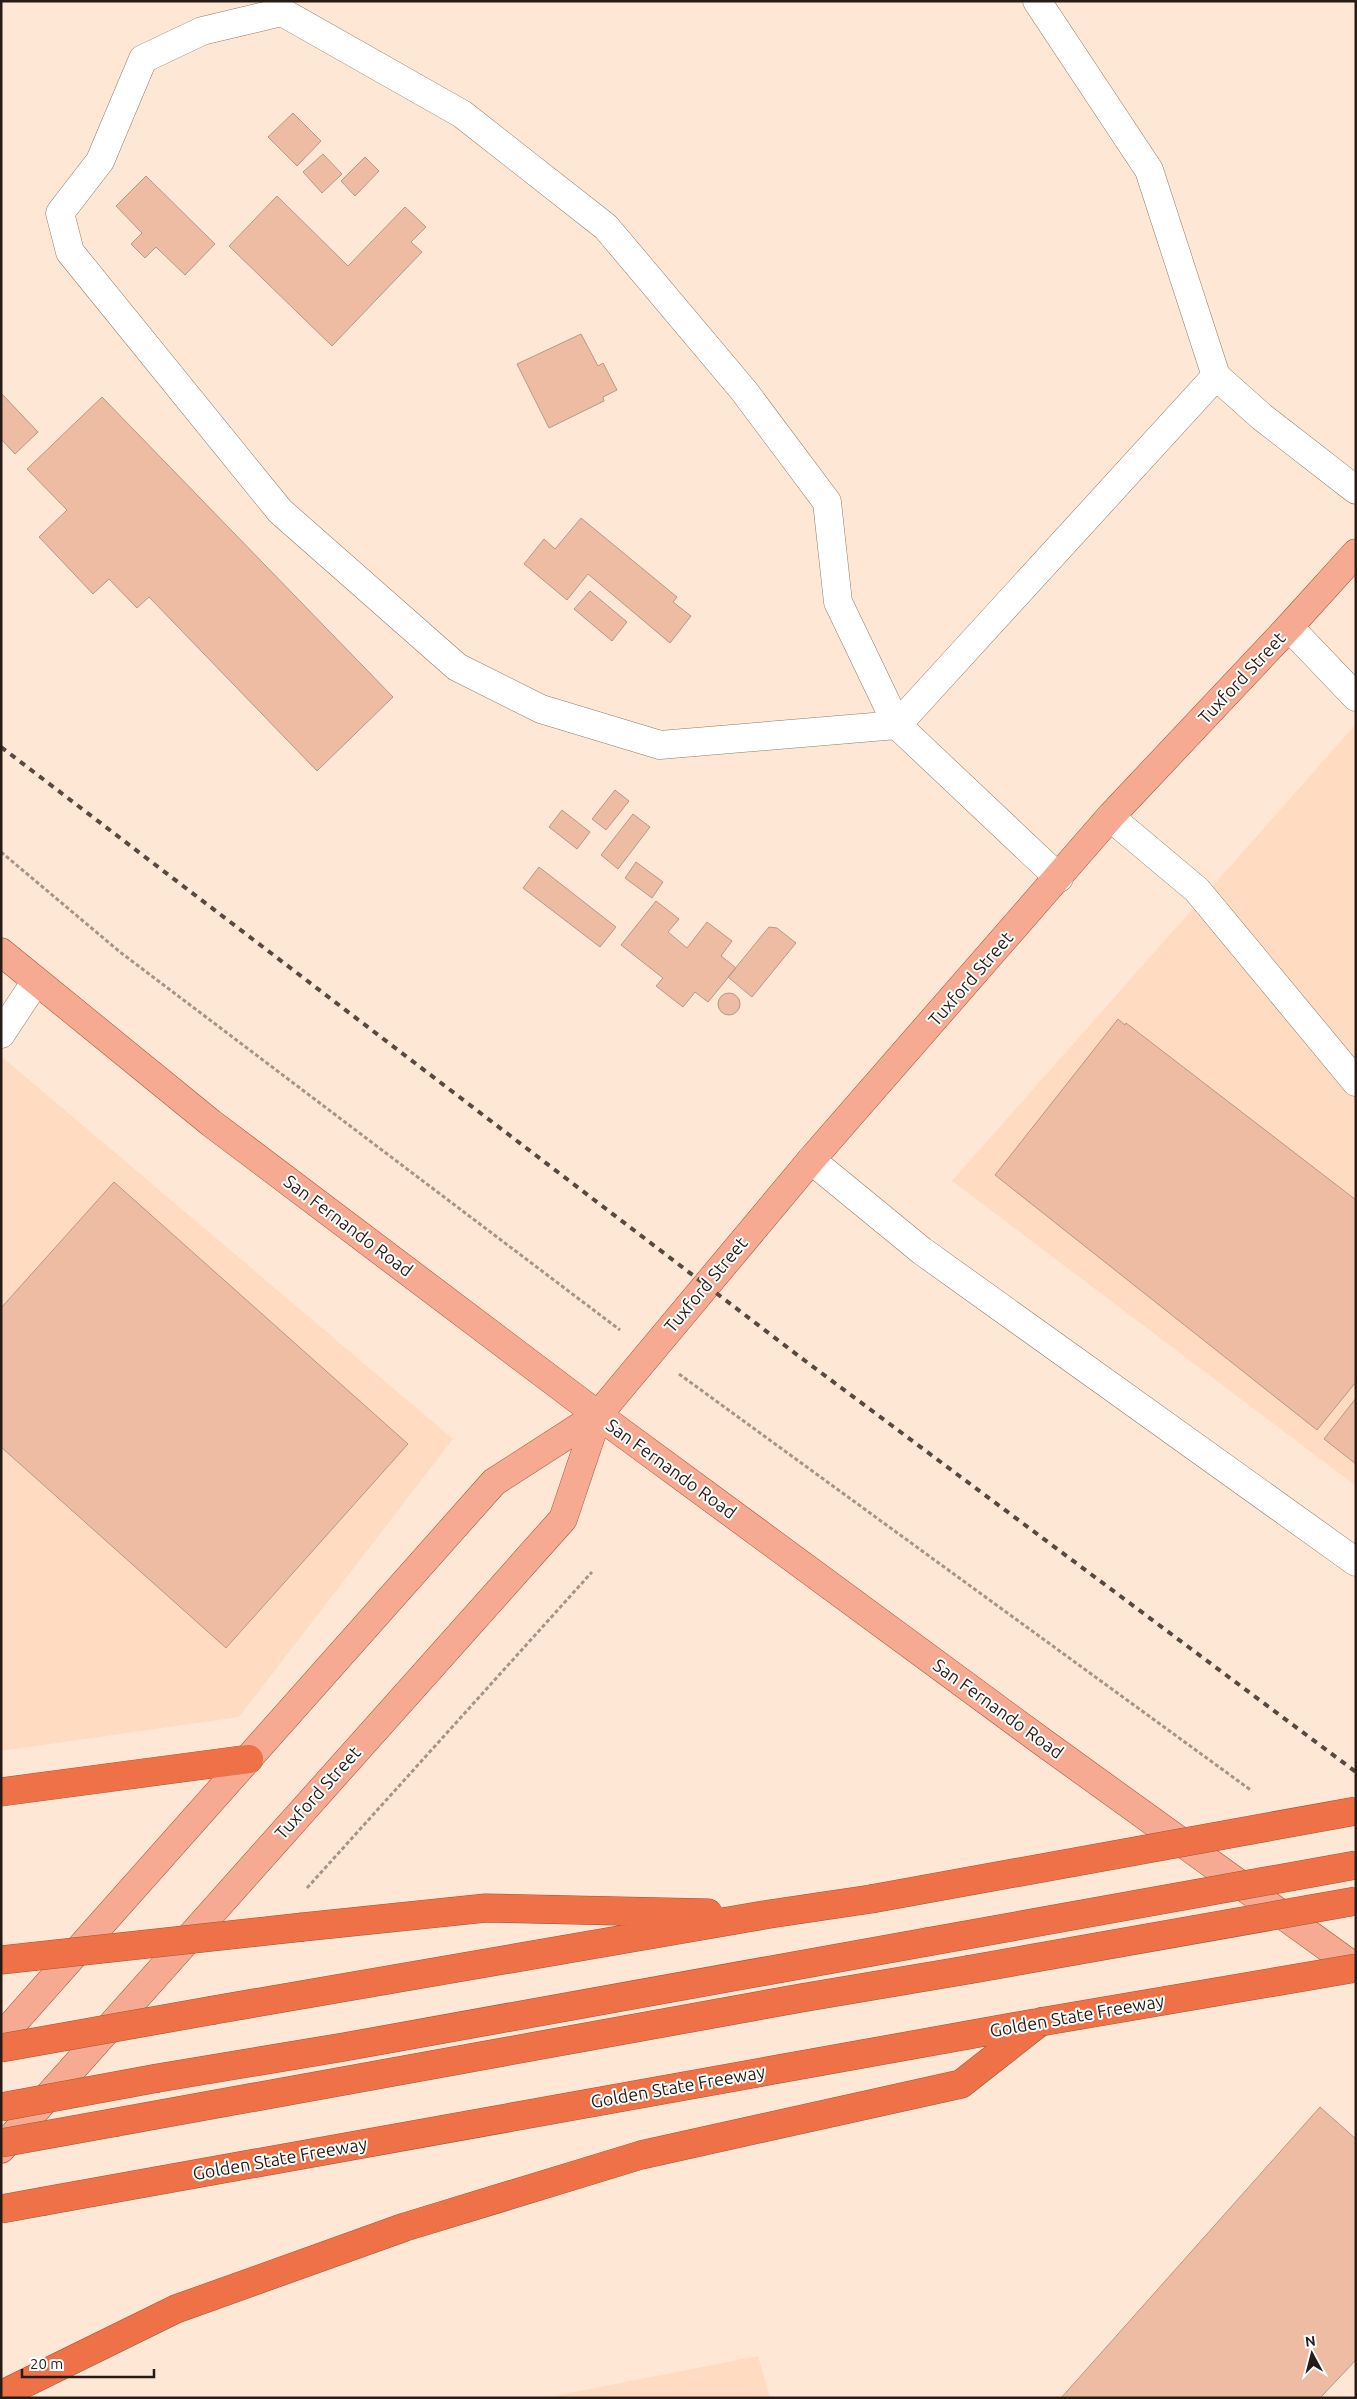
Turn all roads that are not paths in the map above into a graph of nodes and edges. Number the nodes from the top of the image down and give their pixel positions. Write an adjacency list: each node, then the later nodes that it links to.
1 (1037, 1): 2 (street)
2 (1216, 376): 3 (street); 7 (street)
3 (1356, 490)
4 (1356, 553): 5 (main road, Tuxford Street)
5 (1290, 627): 6 (street); 8 (main road, Tuxford Street)
6 (1356, 697)
7 (897, 725): 7 (street); 9 (street)
8 (1110, 817): 9 (main road, Tuxford Street); 13 (street)
9 (1059, 878): 14 (main road, Tuxford Street)
10 (1, 952): 11 (main road, San Fernando Road)
11 (36, 981): 12 (street); 15 (main road, San Fernando Road)
12 (1, 1034)
13 (1356, 1082)
14 (811, 1160): 15 (main road, Tuxford Street); 16 (street)
15 (598, 1415): 17 (main road, Tuxford Street); 24 (main road, San Fernando Road); 30 (main road, Tuxford Street)
16 (1356, 1562)
17 (249, 1759): 18 (highway); 26 (main road, Tuxford Street)
18 (1, 1792)
19 (1356, 1811): 22 (highway, bridge)
20 (1356, 1865): 28 (highway, bridge)
21 (1356, 1901): 29 (highway, bridge)
22 (770, 1914): 23 (highway, bridge); 27 (highway, bridge)
23 (1, 1960)
24 (1356, 1968): 25 (highway, Golden State Freeway, bridge)
25 (1040, 2022): 31 (highway, Golden State Freeway, bridge); 32 (highway)
26 (1, 2037)
27 (1, 2048)
28 (1, 2107)
29 (1, 2143)
30 (1, 2149)
31 (1, 2209)
32 (1, 2394)

